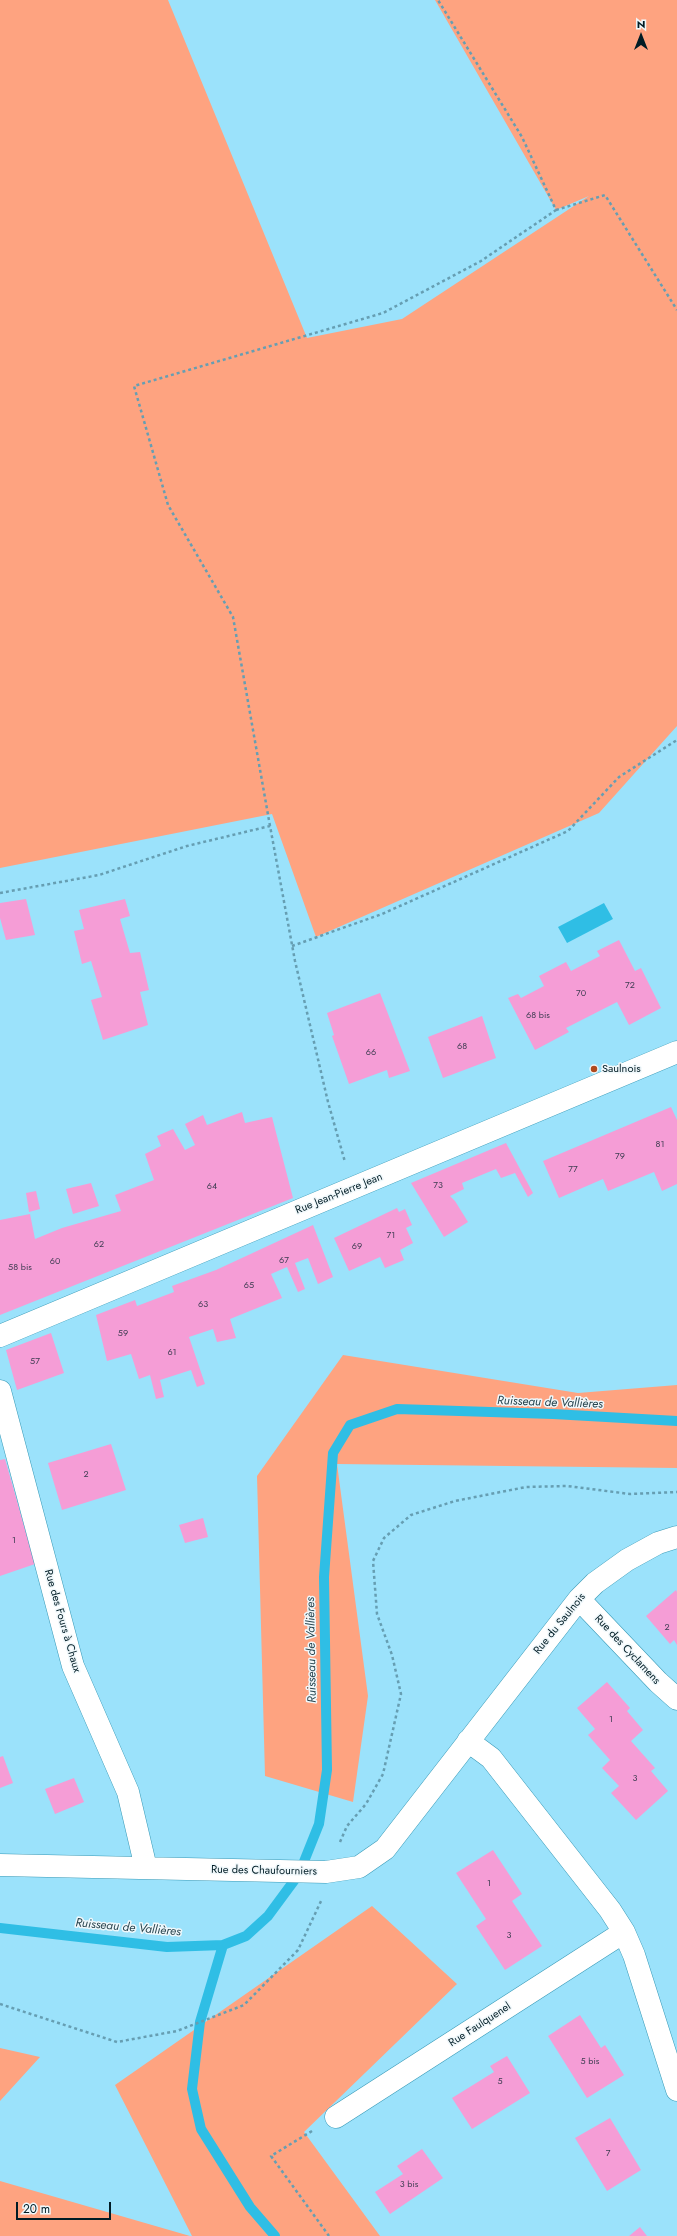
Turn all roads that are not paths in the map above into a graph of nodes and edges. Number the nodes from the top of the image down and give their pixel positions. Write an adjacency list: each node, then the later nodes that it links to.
1 (677, 1052): 2 (street, Rue Jean-Pierre Jean)
2 (0, 1336)
3 (0, 1391): 9 (street, Rue des Fours à Chaux)
4 (677, 1537): 5 (street, Rue du Saulnois)
5 (579, 1599): 6 (street, Rue des Cyclamens); 7 (street, Rue du Saulnois)
6 (677, 1699)
7 (468, 1741): 9 (street, Rue des Chaufourniers); 10 (street)
8 (0, 1865): 9 (street, Rue des Chaufourniers)
9 (146, 1868)
10 (624, 1932): 11 (street); 12 (street, Rue Faulquenel)
11 (677, 2090)
12 (336, 2117)

